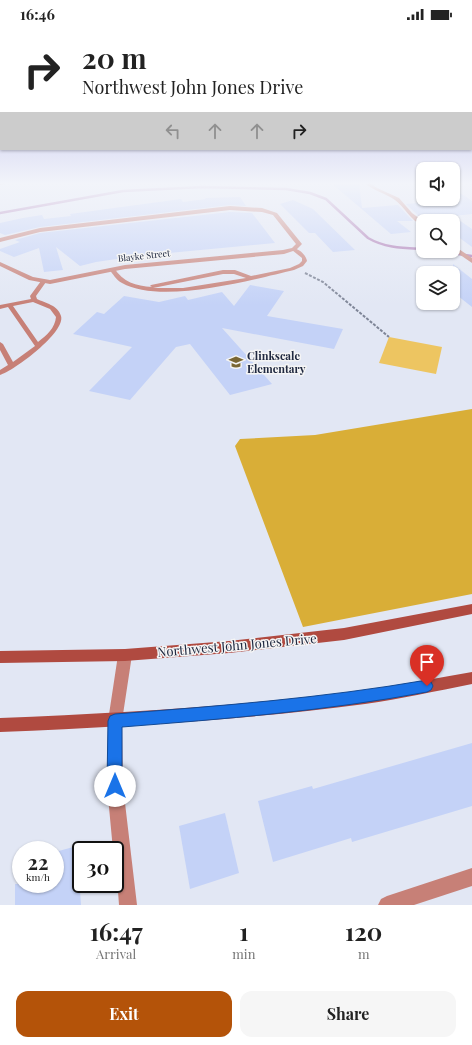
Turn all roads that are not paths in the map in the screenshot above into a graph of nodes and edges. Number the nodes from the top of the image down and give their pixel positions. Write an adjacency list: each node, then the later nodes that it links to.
1 (113, 223): 3 (street)
2 (282, 223): 4 (street)
3 (0, 240)
4 (294, 249): 8 (street, Blayke Street); 9 (lane)
5 (460, 252): 6 (street)
6 (469, 259)
7 (0, 264): 10 (street, Blayke Street)
8 (112, 269): 10 (street, Blayke Street); 11 (lane)
9 (249, 277): 11 (lane); 11 (lane)
10 (43, 282): 12 (lane)
11 (146, 288)
12 (34, 300): 13 (lane); 16 (lane)
13 (9, 305): 14 (lane); 16 (lane)
14 (0, 307)
15 (0, 344): 17 (lane)
16 (38, 346): 17 (lane)
17 (12, 366): 18 (lane)
18 (0, 374)
19 (472, 609): 20 (main road, Northwest John Jones Drive)
20 (125, 655): 21 (main road, Northwest John Jones Drive); 23 (street)
21 (0, 657)
22 (472, 678): 23 (main road)
23 (115, 721): 24 (main road); 26 (street)
24 (0, 725)
25 (472, 877): 27 (street)
26 (128, 905)
27 (388, 905)

